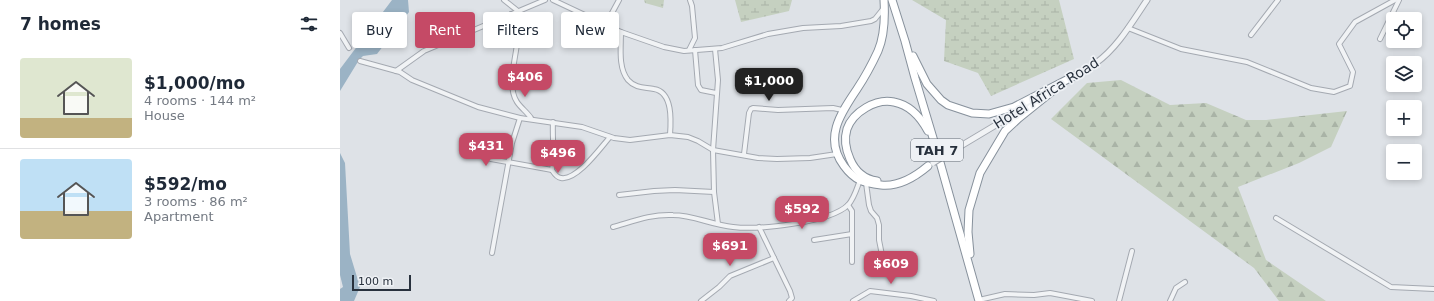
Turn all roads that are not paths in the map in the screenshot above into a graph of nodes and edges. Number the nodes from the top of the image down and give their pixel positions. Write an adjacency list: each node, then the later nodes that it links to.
1 (504, 0): 12 (street)
2 (545, 0): 12 (street)
3 (552, 0): 13 (street)
4 (619, 0): 14 (street)
5 (690, 0): 25 (street)
6 (892, 0): 21 (highway, TAH 7)
7 (1147, 0): 16 (street, Hotel Africa Road)
8 (1278, 0): 19 (street)
9 (1395, 0): 16 (street)
10 (1399, 0): 20 (street)
11 (884, 4): 24 (street); 32 (highway)
12 (518, 11)
13 (578, 12)
14 (613, 12)
15 (483, 26): 28 (street)
16 (1128, 28): 29 (street, Hotel Africa Road)
17 (621, 32): 25 (street); 36 (street)
18 (340, 33): 22 (street)
19 (1251, 35)
20 (1380, 39)
21 (905, 41): 29 (highway); 38 (highway, TAH 7)
22 (349, 48)
23 (516, 48): 34 (street)
24 (715, 49): 26 (street); 31 (street)
25 (689, 50): 26 (street)
26 (696, 50): 31 (street)
27 (360, 61): 28 (street)
28 (396, 71): 33 (street)
29 (1076, 75): 30 (street, Hotel Africa Road)
30 (1055, 89): 44 (street, Hotel Africa Road, bridge); 63 (highway)
31 (716, 93): 39 (street)
32 (842, 110): 41 (street); 42 (highway)
33 (520, 118): 34 (street); 43 (street)
34 (531, 118): 35 (street)
35 (553, 122): 37 (street); 45 (street)
36 (670, 135): 37 (street); 39 (street)
37 (610, 137): 45 (street)
38 (936, 148): 44 (highway); 63 (highway, TAH 7)
39 (713, 150): 41 (street); 47 (street)
40 (479, 151): 43 (street)
41 (744, 154): 42 (street)
42 (837, 154): 46 (highway)
43 (508, 163): 45 (street); 57 (street)
44 (930, 165): 46 (highway)
45 (552, 170)
46 (863, 182): 49 (street); 59 (street)
47 (714, 192): 48 (street); 51 (street)
48 (619, 195)
49 (848, 205): 53 (street); 54 (street)
50 (1276, 218): 62 (street)
51 (718, 224): 52 (street); 53 (street)
52 (613, 227)
53 (759, 227): 58 (street)
54 (852, 234): 55 (street); 60 (street)
55 (814, 240)
56 (1132, 251): 69 (street)
57 (492, 253)
58 (774, 258): 64 (street); 65 (street)
59 (883, 260)
60 (852, 262)
61 (1185, 282): 70 (street)
62 (1434, 289)
63 (978, 298): 68 (street)
64 (701, 301)
65 (789, 301)
66 (853, 301): 67 (street)
67 (934, 301)
68 (1092, 301)
69 (1120, 301)
70 (1170, 301)

